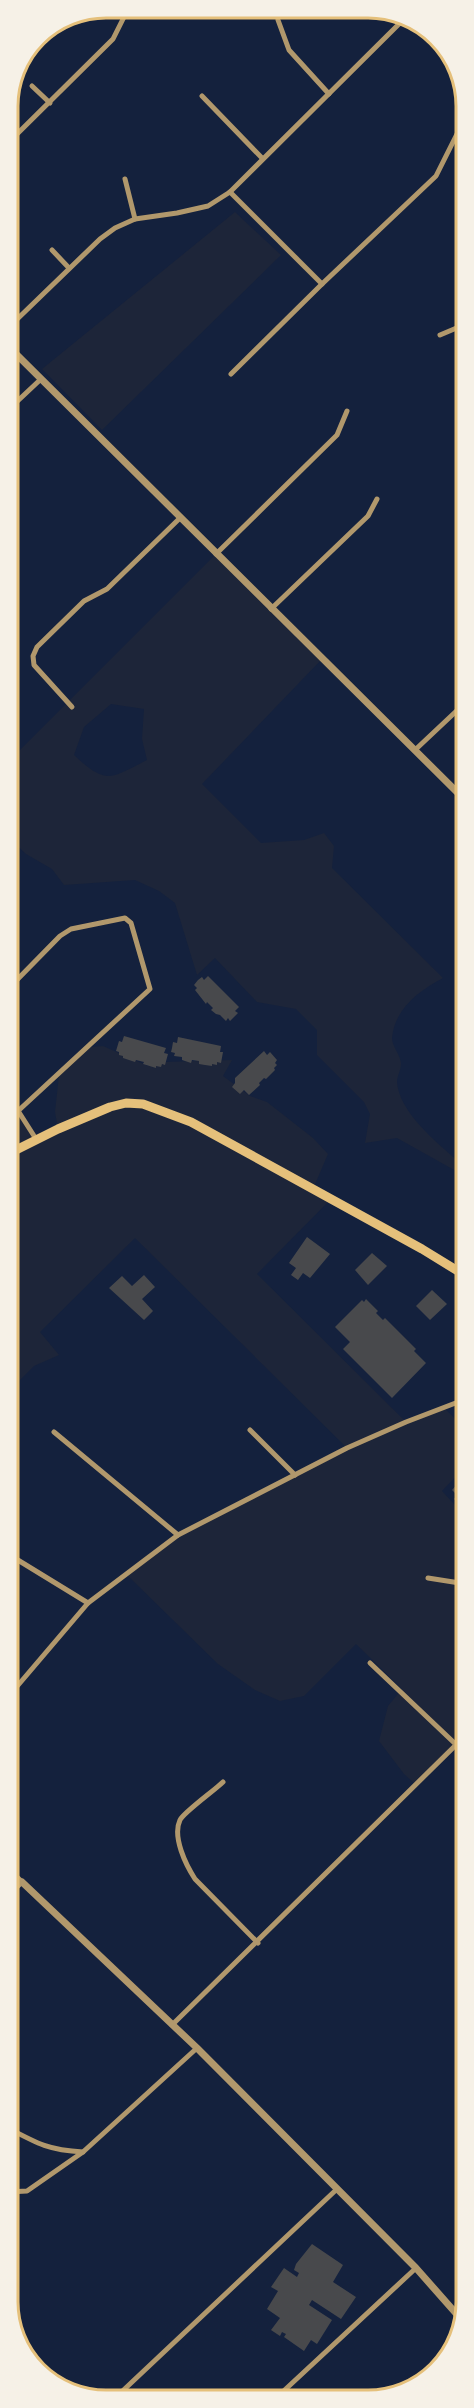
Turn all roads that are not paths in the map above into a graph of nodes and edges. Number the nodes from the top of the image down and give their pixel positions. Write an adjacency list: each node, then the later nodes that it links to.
1 (121, 18): 7 (street)
2 (278, 20): 5 (street)
3 (399, 24): 5 (street)
4 (32, 86): 7 (street)
5 (329, 94): 10 (street)
6 (202, 96): 10 (street)
7 (50, 103): 8 (street)
8 (18, 133)
9 (456, 136): 16 (street)
10 (262, 158): 12 (street)
11 (125, 179): 13 (street)
12 (230, 192): 13 (street); 16 (street)
13 (135, 219): 15 (street)
14 (52, 250): 15 (street)
15 (69, 268): 17 (street)
16 (321, 284): 21 (street)
17 (18, 318)
18 (456, 328): 19 (street)
19 (440, 335)
20 (18, 356): 22 (street)
21 (231, 374)
22 (41, 380): 23 (street); 26 (street)
23 (18, 401)
24 (347, 411): 27 (street)
25 (377, 499): 28 (street)
26 (180, 518): 27 (street); 29 (street)
27 (216, 554): 28 (street)
28 (272, 609): 31 (street)
29 (72, 707)
30 (456, 711): 31 (street)
31 (415, 750): 32 (street)
32 (456, 791)
33 (18, 979): 34 (street)
34 (18, 1111): 35 (street)
35 (36, 1139): 36 (main road); 37 (main road)
36 (18, 1149)
37 (456, 1270)
38 (456, 1403): 41 (street)
39 (249, 1430): 41 (street)
40 (54, 1432): 42 (street)
41 (295, 1475): 42 (street)
42 (178, 1535): 46 (street)
43 (18, 1560): 46 (street)
44 (428, 1578): 45 (street)
45 (456, 1582)
46 (88, 1603): 48 (street)
47 (370, 1663): 49 (street)
48 (18, 1685)
49 (456, 1745): 54 (street)
50 (223, 1782): 54 (street)
51 (18, 1878): 52 (street)
52 (22, 1882): 53 (street); 55 (street)
53 (18, 1886)
54 (258, 1943): 55 (street)
55 (172, 2025): 56 (street)
56 (197, 2048): 58 (street); 59 (street)
57 (18, 2133): 58 (street)
58 (83, 2152): 60 (street)
59 (338, 2188): 61 (street); 63 (street)
60 (18, 2191)
61 (416, 2268): 62 (street); 64 (street)
62 (455, 2312)
63 (124, 2390)
64 (285, 2390)

